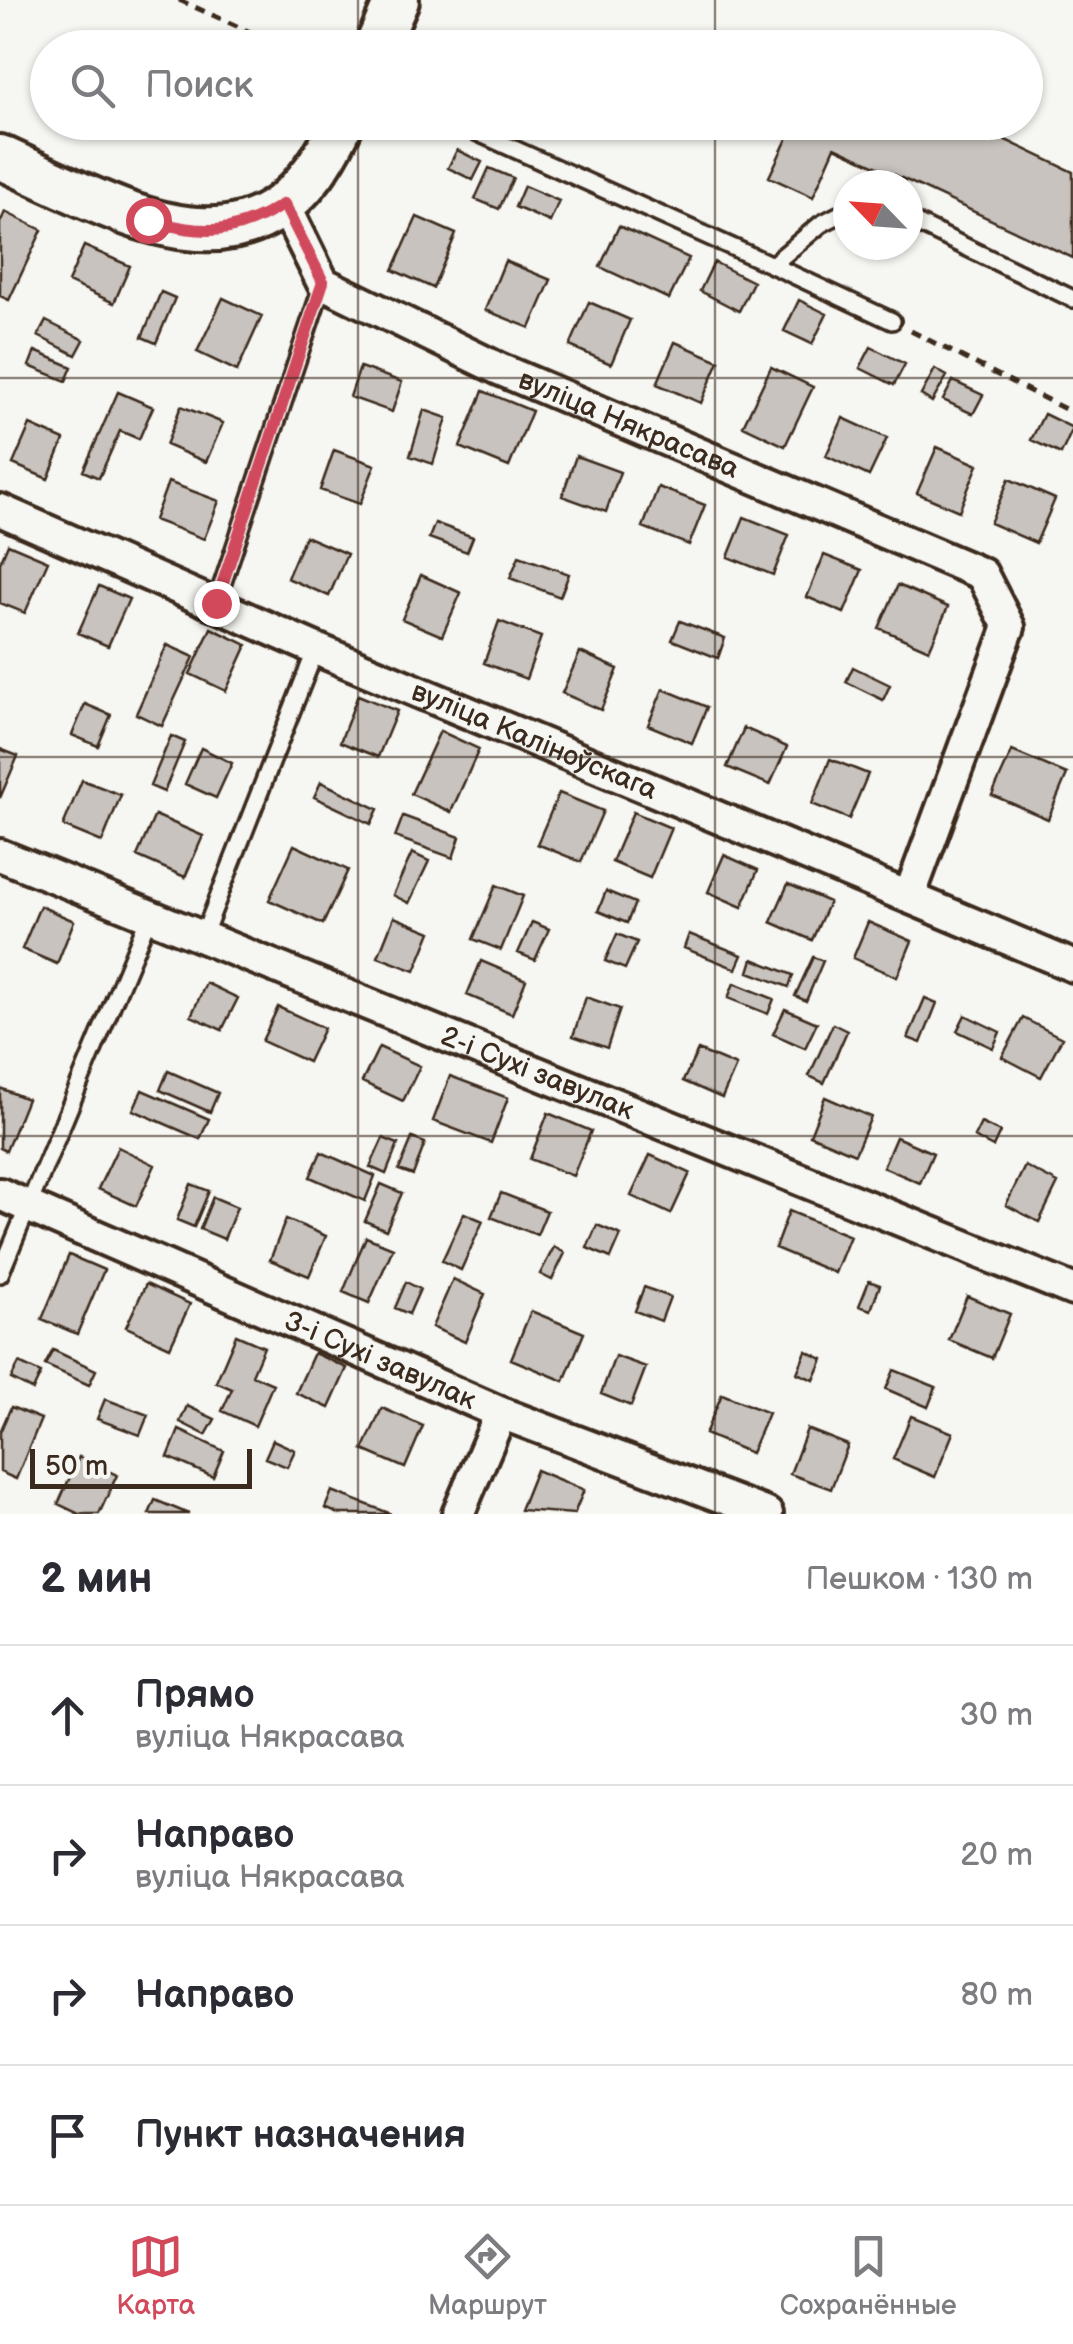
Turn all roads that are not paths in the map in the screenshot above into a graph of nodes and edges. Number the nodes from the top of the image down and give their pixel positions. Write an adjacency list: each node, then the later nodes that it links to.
1 (397, 0): 2 (street)
2 (384, 30)
3 (332, 140): 6 (street)
4 (494, 140): 9 (lane)
5 (0, 158): 6 (street)
6 (284, 204): 10 (street)
7 (833, 218): 9 (lane)
8 (923, 227): 11 (lane)
9 (772, 265): 12 (lane)
10 (323, 282): 14 (lane); 17 (street, вуліца Някрасава)
11 (1073, 299)
12 (892, 321)
13 (0, 510): 14 (street, вуліца Каліноўскага)
14 (216, 603): 15 (street, вуліца Каліноўскага)
15 (316, 649): 17 (street, вуліца Каліноўскага); 19 (lane)
16 (0, 856): 18 (street, 2-і Сухі завулак)
17 (910, 897): 20 (street, вуліца Каліноўскага)
18 (148, 919): 19 (street, 2-і Сухі завулак); 22 (lane)
19 (202, 939): 24 (street, 2-і Сухі завулак)
20 (1073, 966)
21 (0, 1194): 22 (street, 3-і Сухі завулак)
22 (31, 1206): 23 (lane); 25 (street, 3-і Сухі завулак)
23 (0, 1274)
24 (1073, 1290)
25 (501, 1413): 26 (street); 27 (street, 3-і Сухі завулак)
26 (458, 1514)
27 (767, 1514)

